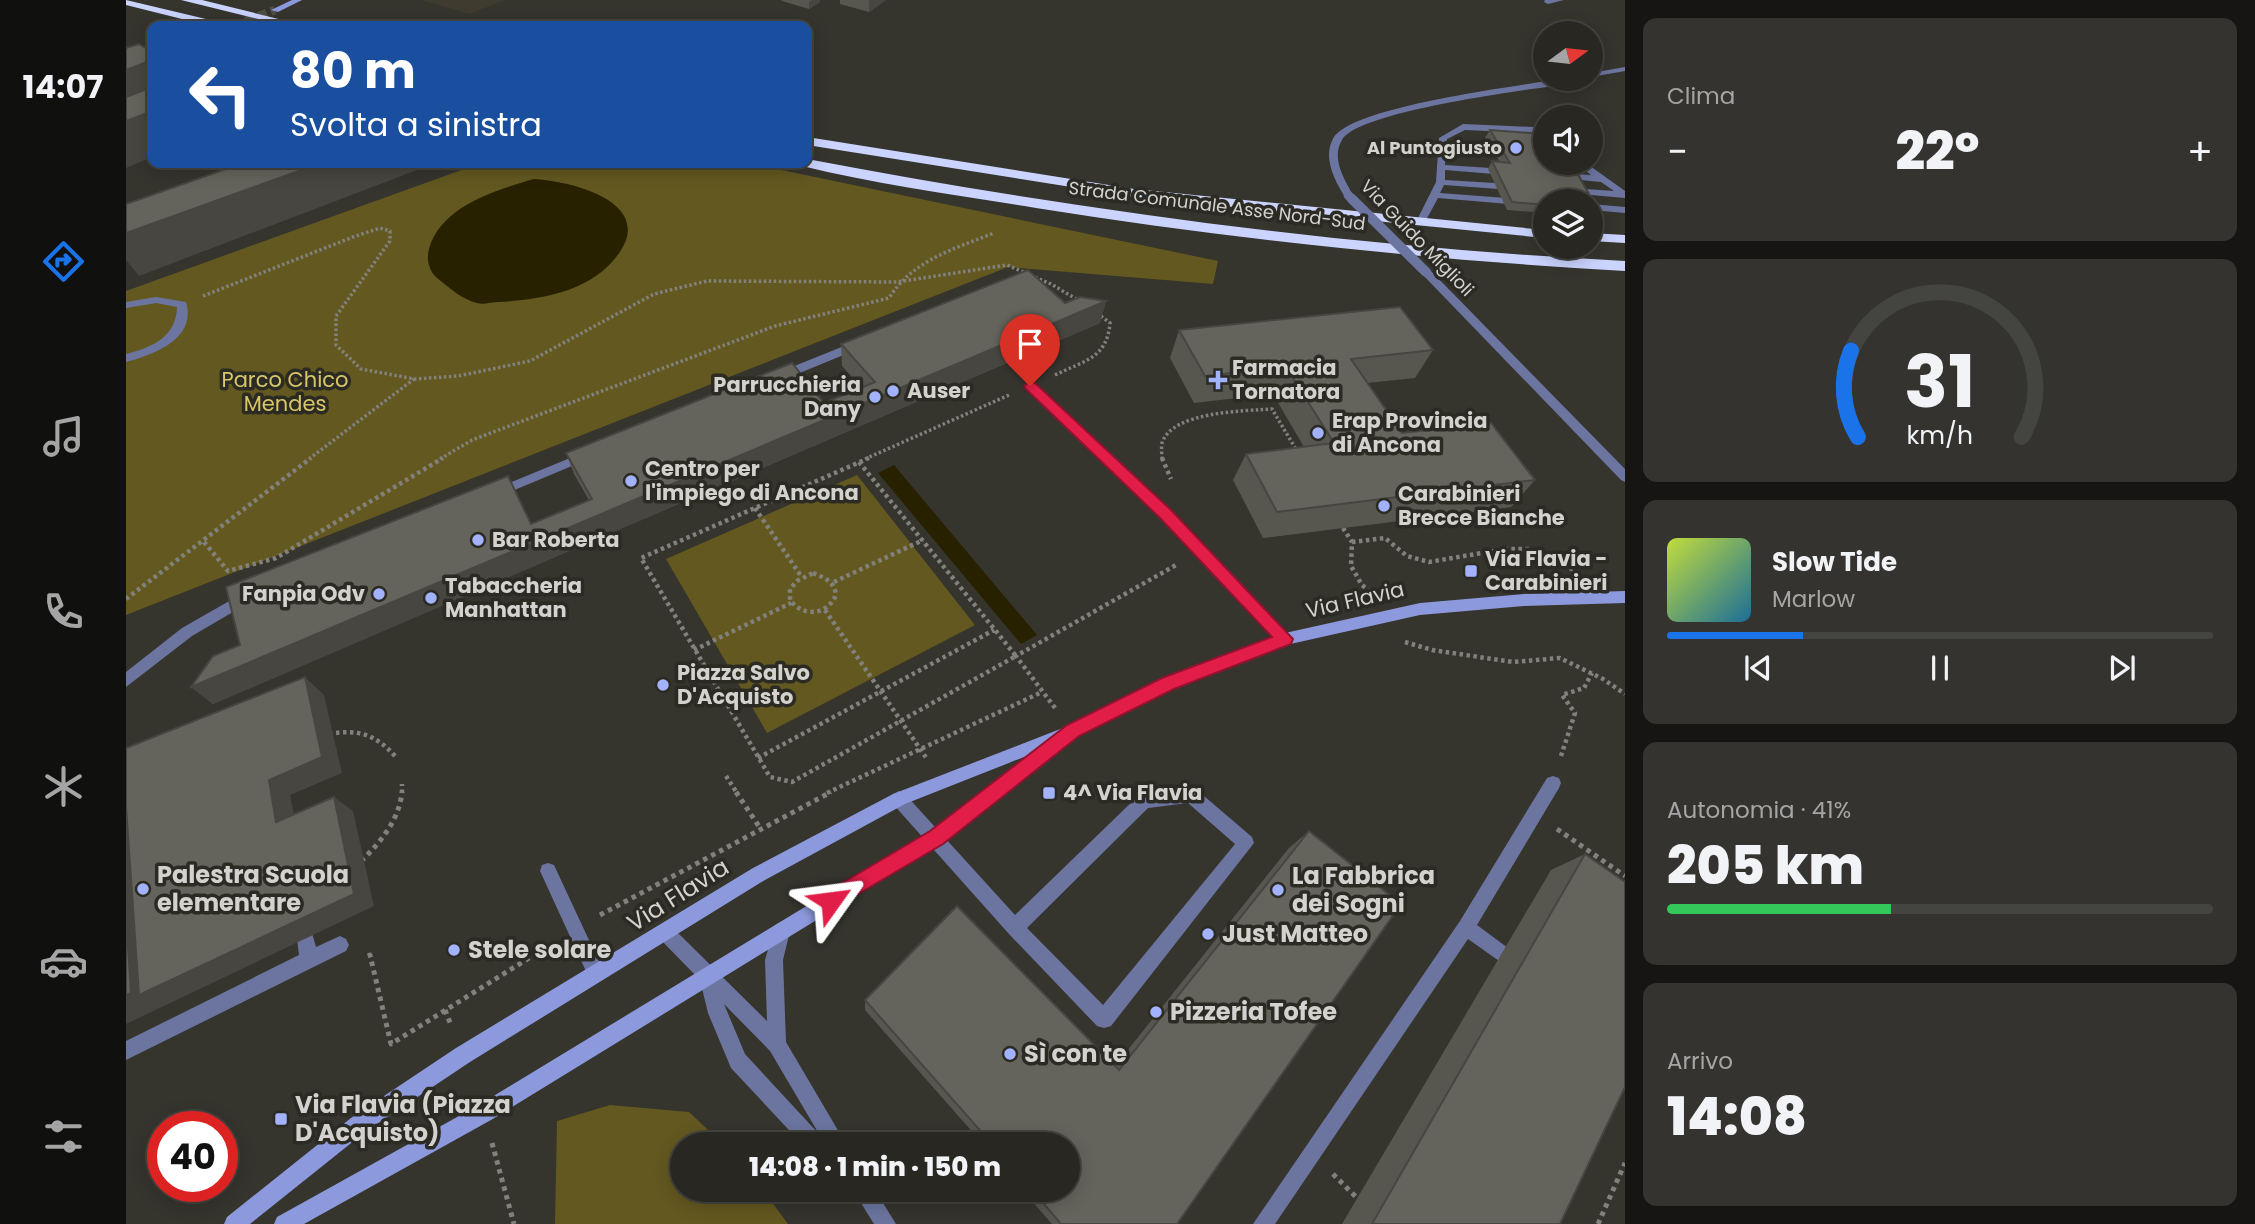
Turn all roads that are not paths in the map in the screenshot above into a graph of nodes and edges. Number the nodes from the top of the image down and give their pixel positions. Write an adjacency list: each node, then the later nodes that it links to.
1 (187, 0): 7 (highway)
2 (201, 0): 7 (highway)
3 (298, 0): 8 (street)
4 (1560, 0): 6 (street)
5 (126, 2): 11 (highway)
6 (1548, 2)
7 (223, 9): 12 (highway)
8 (275, 10)
9 (139, 18): 10 (highway)
10 (170, 21)
11 (201, 21)
12 (278, 21)
13 (1625, 69): 14 (street)
14 (1603, 73)
15 (1533, 86): 43 (street, Via Guido Miglioli, bridge)
16 (1533, 130): 19 (street)
17 (812, 142): 32 (highway, Strada Comunale Asse Nord-Sud)
18 (812, 164): 36 (highway, Strada Comunale Asse Nord-Sud)
19 (1440, 167): 20 (street); 24 (street)
20 (1516, 173)
21 (1543, 175): 23 (street)
22 (1598, 175): 23 (street)
23 (1603, 179): 28 (street)
24 (1441, 181): 25 (street); 27 (street)
25 (1523, 188)
26 (1603, 194): 28 (street)
27 (1434, 195): 29 (street); 32 (street)
28 (1625, 195)
29 (1533, 203)
30 (1603, 208): 31 (street)
31 (1625, 210)
32 (1421, 222): 33 (highway, Strada Comunale Asse Nord-Sud)
33 (1533, 233)
34 (1603, 238): 35 (highway)
35 (1625, 239)
36 (1625, 266)
37 (126, 305): 39 (street)
38 (869, 340): 40 (street)
39 (126, 358)
40 (767, 382)
41 (1030, 386): 48 (street)
42 (601, 450): 45 (street)
43 (1620, 468): 44 (street, Via Guido Miglioli)
44 (1625, 477)
45 (487, 497)
46 (257, 591): 49 (street)
47 (1625, 597): 48 (street, Via Flavia)
48 (1285, 639): 50 (street, Via Flavia)
49 (126, 681)
50 (1073, 731): 52 (street, Via Flavia); 53 (street, Via Flavia)
51 (1553, 783): 55 (street)
52 (899, 799): 53 (street); 58 (street, Via Flavia)
53 (936, 837): 56 (street); 57 (street, Via Flavia)
54 (548, 871): 63 (street)
55 (1466, 927): 61 (street); 73 (street)
56 (1015, 928): 56 (street)
57 (781, 931): 64 (street, Via Flavia); 65 (street)
58 (666, 933): 63 (street, Via Flavia); 64 (street)
59 (306, 939): 62 (street)
60 (340, 945): 62 (street)
61 (1502, 954)
62 (309, 960): 66 (street)
63 (596, 974): 70 (street, Via Flavia)
64 (708, 975): 65 (street); 67 (street); 71 (street, Via Flavia)
65 (777, 1044): 68 (street)
66 (126, 1051)
67 (804, 1132)
68 (829, 1132)
69 (870, 1202): 72 (street)
70 (234, 1224)
71 (284, 1224)
72 (887, 1224)
73 (1263, 1224)

